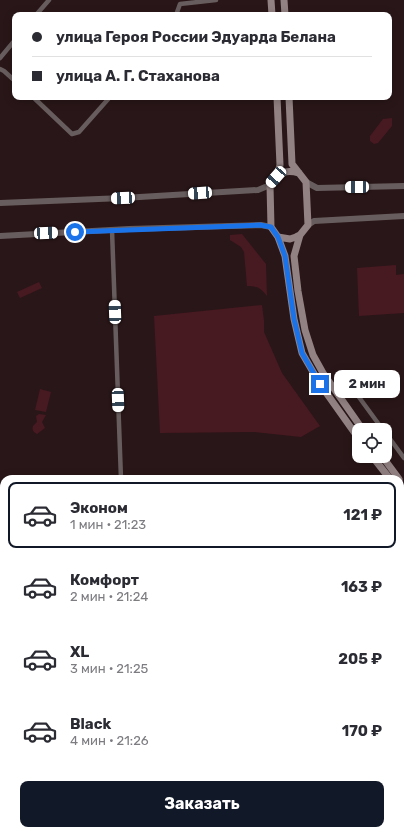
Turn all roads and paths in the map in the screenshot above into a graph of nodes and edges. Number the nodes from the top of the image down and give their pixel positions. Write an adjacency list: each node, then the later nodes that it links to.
1 (49, 0): 5 (street)
2 (216, 0): 6 (street)
3 (271, 0): 7 (main road)
4 (284, 0): 8 (main road)
5 (39, 12)
6 (177, 12)
7 (272, 12)
8 (285, 12)
9 (12, 44): 10 (street)
10 (0, 58)
11 (0, 69): 12 (street)
12 (12, 78)
13 (36, 100): 14 (street)
14 (107, 100)
15 (277, 100): 18 (main road)
16 (289, 100): 17 (main road)
17 (299, 174): 18 (main road); 19 (main road)
18 (276, 177): 20 (main road)
19 (306, 182): 21 (street); 24 (main road)
20 (270, 184): 22 (street); 25 (main road)
21 (404, 186)
22 (0, 203)
23 (404, 216): 24 (street)
24 (308, 224): 27 (main road)
25 (271, 227): 26 (street); 29 (main road)
26 (112, 230): 28 (street); 40 (street)
27 (300, 234): 29 (main road); 30 (main road)
28 (0, 236)
29 (278, 237): 35 (main road)
30 (331, 385): 31 (street); 32 (main road)
31 (353, 389): 32 (street); 34 (street)
32 (339, 397): 33 (main road)
33 (358, 423)
34 (378, 423)
35 (352, 429)
36 (392, 442): 37 (street)
37 (404, 458)
38 (377, 463): 41 (main road)
39 (387, 463): 42 (main road)
40 (121, 475)
41 (387, 475)
42 (397, 475)

